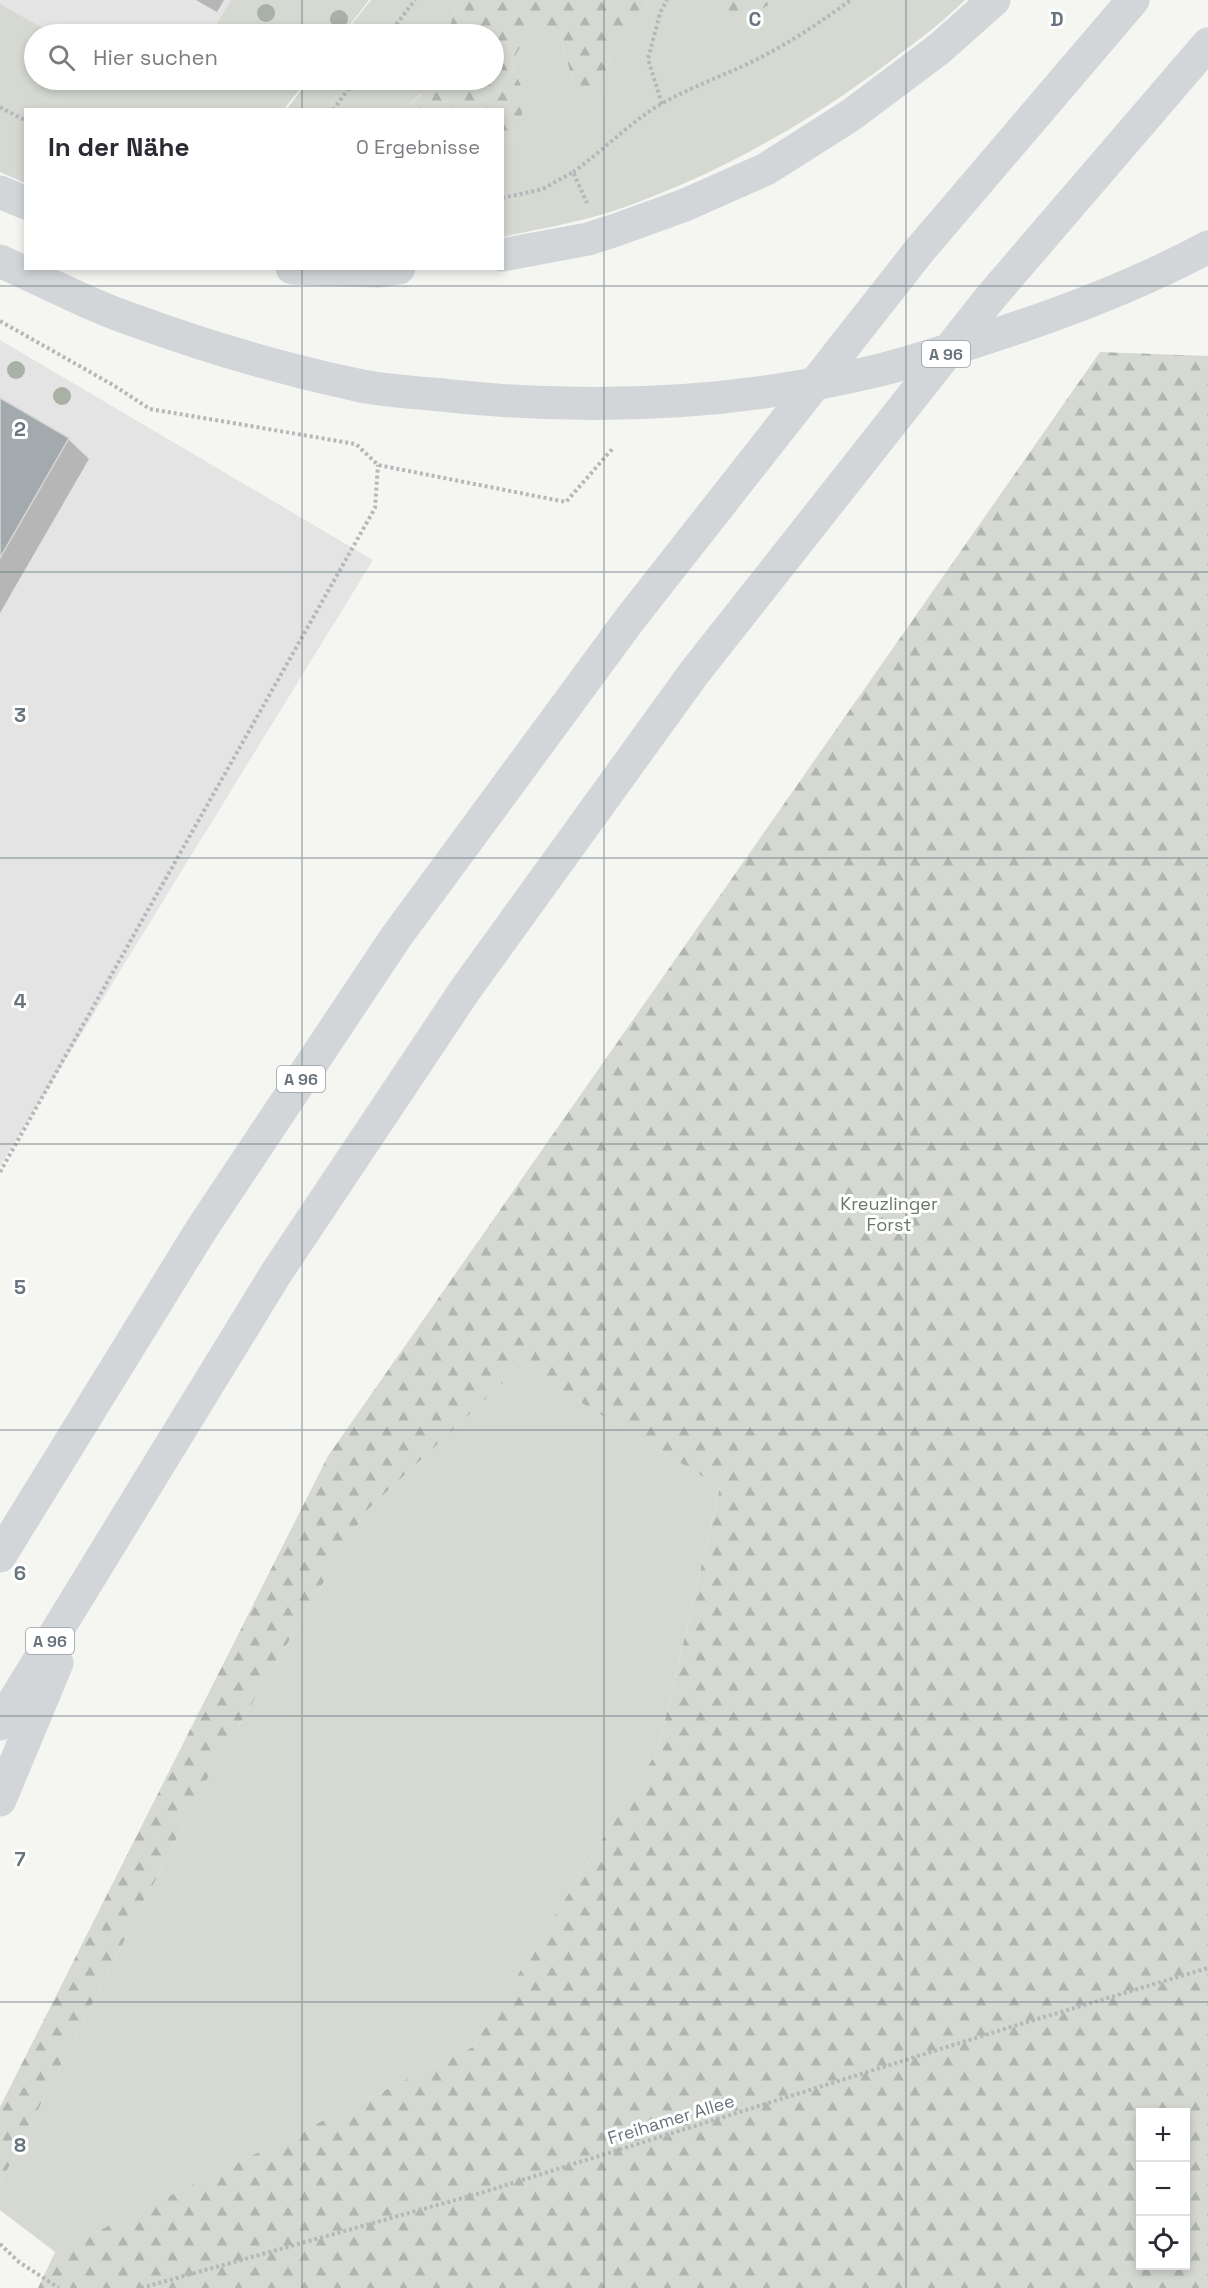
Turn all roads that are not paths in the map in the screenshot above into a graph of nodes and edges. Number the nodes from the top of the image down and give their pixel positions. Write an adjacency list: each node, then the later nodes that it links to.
1 (994, 0): 7 (highway)
2 (1133, 0): 11 (highway, A 96)
3 (1208, 44): 12 (highway, A 96)
4 (0, 192): 5 (highway)
5 (24, 202)
6 (1208, 247): 8 (highway)
7 (504, 255)
8 (0, 261)
9 (350, 270): 10 (highway)
10 (386, 270)
11 (0, 1556)
12 (100, 1558): 13 (highway, A 96); 14 (highway)
13 (0, 1725)
14 (0, 1800)

